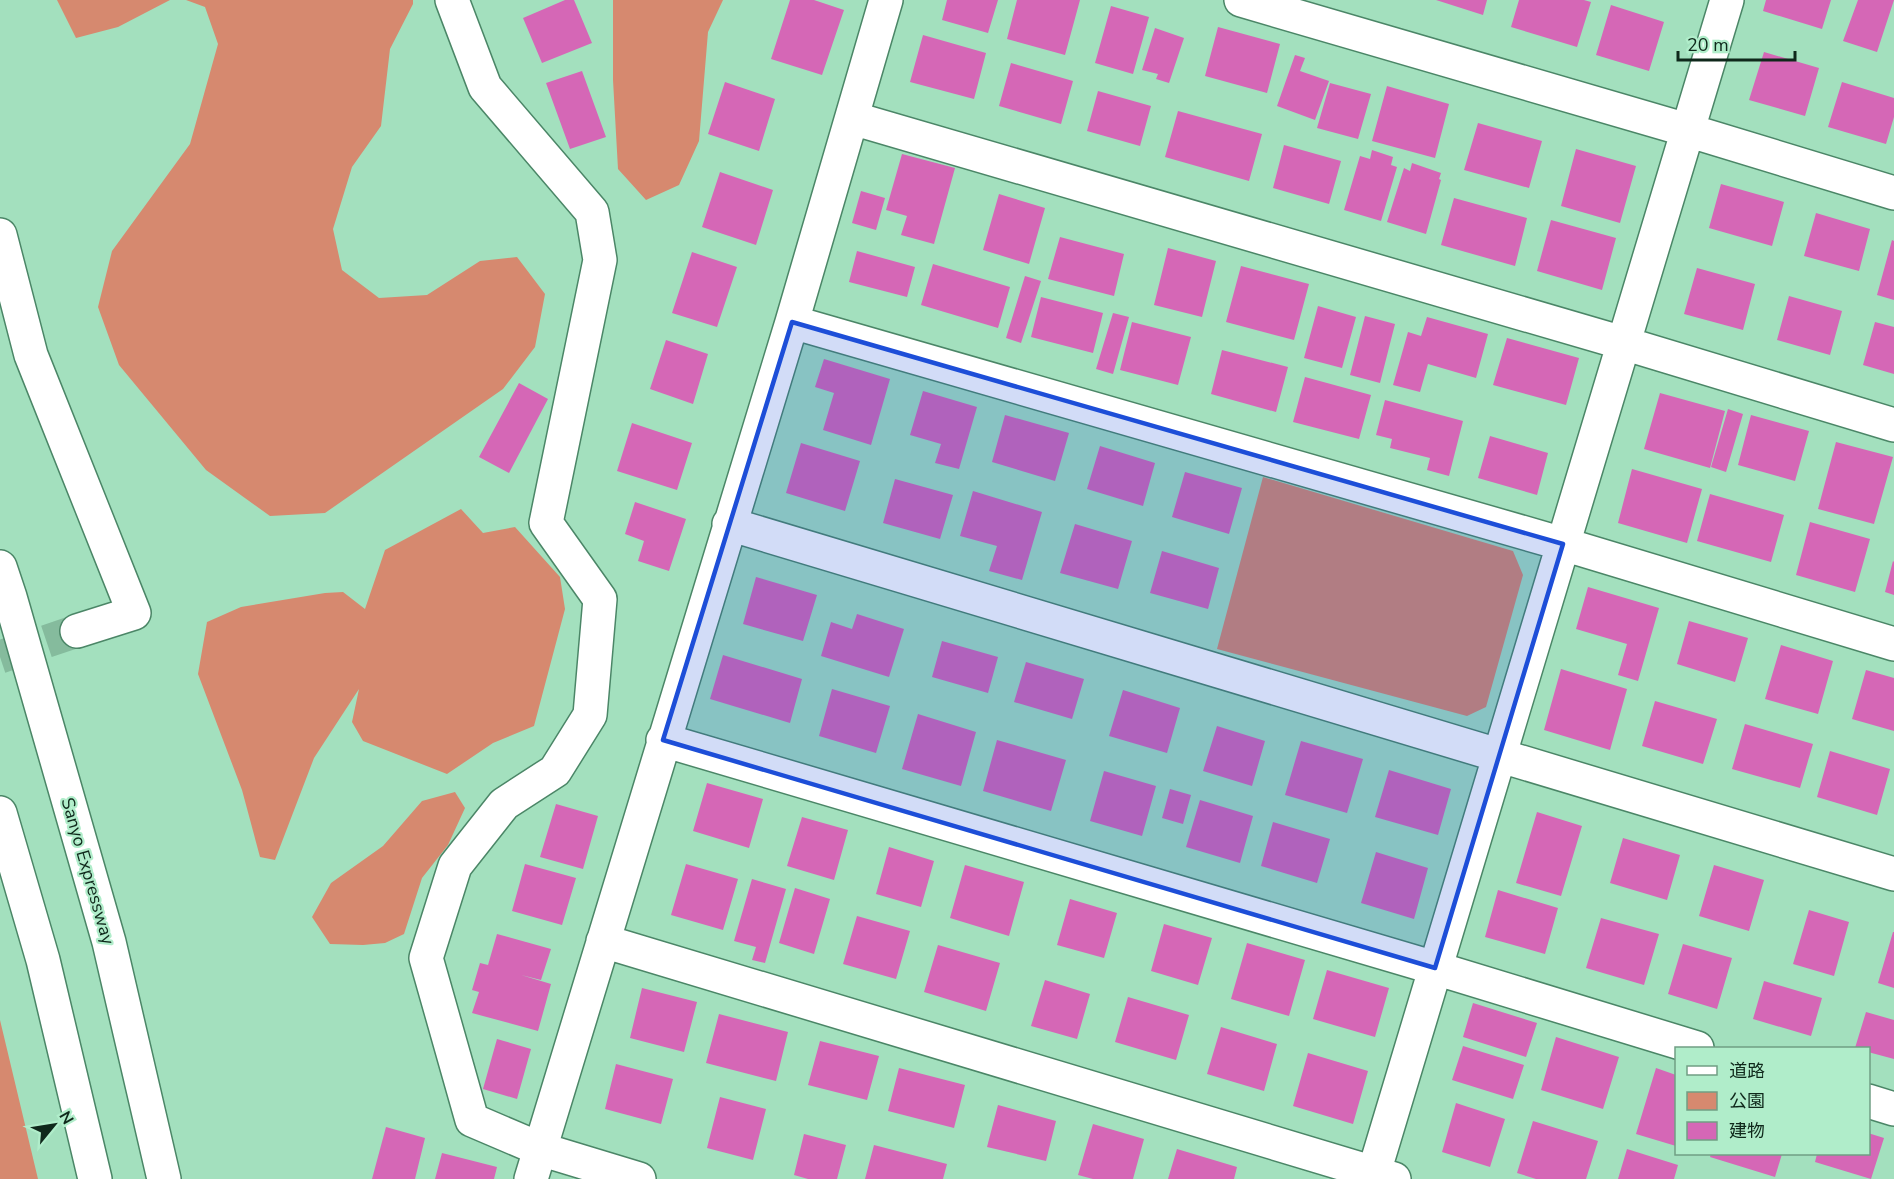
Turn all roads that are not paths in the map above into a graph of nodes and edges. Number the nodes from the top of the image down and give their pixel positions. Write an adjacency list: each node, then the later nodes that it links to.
1 (452, 0): 26 (main road)
2 (886, 0): 5 (main road)
3 (1241, 0): 6 (main road)
4 (1727, 0): 6 (main road)
5 (852, 118): 9 (main road); 10 (main road)
6 (1687, 130): 7 (main road); 10 (main road)
7 (1894, 193)
8 (0, 235): 15 (main road)
9 (792, 322): 12 (main road); 13 (main road)
10 (1623, 343): 11 (main road); 13 (main road)
11 (1894, 425)
12 (729, 524): 17 (main road); 18 (main road)
13 (1563, 544): 16 (main road); 18 (main road)
14 (0, 567): 29 (main road, Sanyo Expressway)
15 (77, 631)
16 (1894, 644)
17 (663, 740): 21 (main road); 22 (main road)
18 (1499, 756): 20 (main road); 22 (main road)
19 (0, 813): 28 (main road)
20 (1894, 874)
21 (603, 941): 26 (main road); 27 (main road)
22 (1435, 968): 23 (main road); 27 (main road)
23 (1694, 1047)
24 (1870, 1101): 25 (main road)
25 (1894, 1109)
26 (535, 1164): 30 (main road)
27 (1380, 1177)
28 (95, 1179)
29 (164, 1179)
30 (639, 1179)

